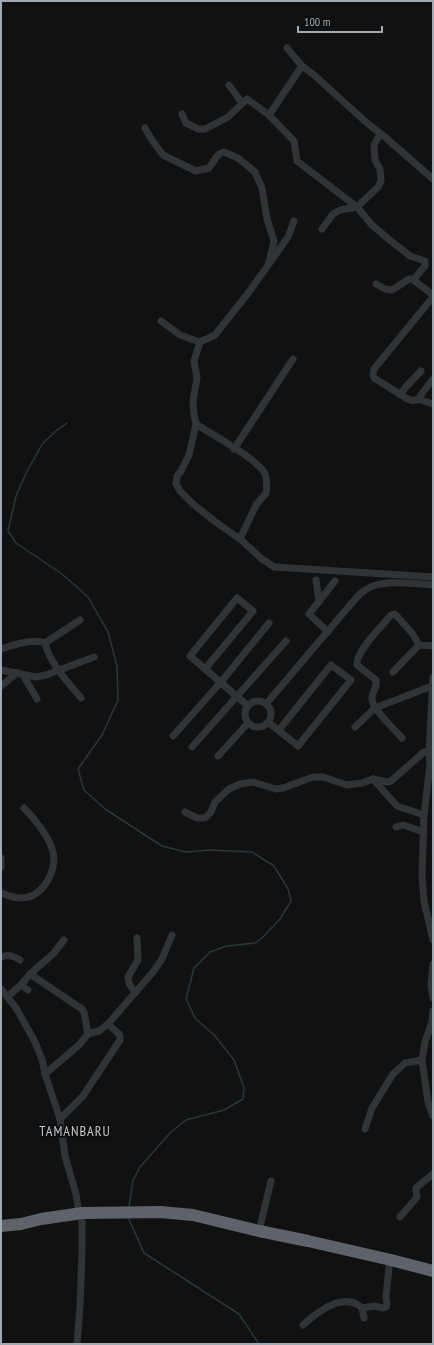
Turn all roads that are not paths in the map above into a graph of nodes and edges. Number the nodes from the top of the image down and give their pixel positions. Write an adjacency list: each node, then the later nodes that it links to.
1 (287, 48): 2 (street)
2 (302, 66): 6 (street); 8 (street)
3 (229, 85): 4 (street)
4 (242, 103): 5 (street); 6 (street)
5 (182, 114)
6 (269, 115): 10 (street)
7 (145, 128): 13 (street)
8 (380, 134): 9 (street); 10 (street)
9 (433, 179)
10 (357, 207): 12 (street); 14 (street)
11 (294, 220): 13 (street)
12 (322, 230)
13 (268, 266): 18 (street)
14 (414, 279): 15 (street); 16 (street)
15 (376, 284)
16 (433, 296): 22 (street)
17 (161, 321): 18 (street)
18 (200, 342): 25 (street)
19 (293, 359): 26 (street)
20 (421, 371): 22 (street)
21 (432, 380): 23 (street)
22 (400, 395): 23 (street)
23 (418, 399): 24 (street)
24 (433, 404)
25 (196, 424): 26 (street); 27 (street)
26 (234, 448): 27 (street)
27 (240, 539): 28 (street)
28 (433, 577)
29 (316, 580): 32 (street)
30 (335, 581): 32 (street)
31 (433, 585): 35 (street)
32 (319, 602): 35 (street)
33 (80, 620): 37 (street)
34 (269, 623): 48 (street)
35 (328, 632): 54 (street)
36 (286, 641): 51 (street)
37 (44, 643): 40 (street); 44 (street)
38 (419, 645): 39 (street); 45 (street); 56 (street)
39 (433, 646)
40 (1, 649)
41 (94, 657): 44 (street)
42 (206, 669): 42 (street); 48 (street)
43 (1, 670): 46 (street)
44 (59, 671): 46 (street); 52 (street)
45 (394, 672)
46 (20, 674): 49 (street); 53 (street)
47 (433, 677): 50 (street)
48 (221, 682): 51 (street); 61 (street)
49 (1, 686)
50 (432, 686): 56 (street); 64 (street)
51 (238, 697): 55 (street); 63 (street)
52 (81, 698)
53 (37, 699)
54 (266, 704): 55 (street); 57 (street)
55 (248, 706): 58 (street)
56 (375, 708): 59 (street); 62 (street)
57 (268, 722): 58 (street); 60 (street)
58 (248, 723): 65 (street)
59 (354, 727)
60 (279, 730): 60 (street)
61 (173, 736)
62 (402, 738)
63 (192, 747)
64 (431, 748): 66 (street); 69 (street)
65 (218, 756)
66 (373, 779): 68 (street); 69 (street)
67 (24, 808): 74 (street)
68 (185, 812)
69 (424, 815): 71 (street)
70 (396, 827): 71 (street)
71 (424, 832): 75 (street)
72 (1, 858): 73 (street)
73 (1, 867)
74 (1, 893)
75 (432, 930): 79 (street)
76 (172, 935): 87 (street)
77 (137, 938): 87 (street)
78 (64, 940): 83 (street)
79 (433, 940)
80 (1, 957): 81 (street)
81 (20, 960)
82 (433, 964): 89 (street)
83 (30, 974): 84 (street); 92 (street)
84 (21, 985): 86 (street); 88 (street)
85 (1, 989): 88 (street)
86 (28, 990)
87 (135, 993): 91 (street)
88 (7, 997): 94 (street)
89 (433, 998)
90 (433, 1011): 93 (street)
91 (108, 1024): 92 (street); 96 (street)
92 (88, 1034): 94 (street)
93 (422, 1060): 95 (street); 97 (street)
94 (45, 1074): 96 (street)
95 (433, 1116)
96 (60, 1119): 100 (street)
97 (365, 1129)
98 (433, 1174): 101 (street)
99 (271, 1181): 103 (street)
100 (80, 1213): 102 (highway); 103 (highway); 109 (street)
101 (400, 1217)
102 (1, 1226)
103 (259, 1231): 104 (highway)
104 (391, 1260): 105 (highway); 106 (street)
105 (433, 1271)
106 (362, 1308): 107 (street); 108 (street)
107 (364, 1318)
108 (303, 1325)
109 (77, 1344)

